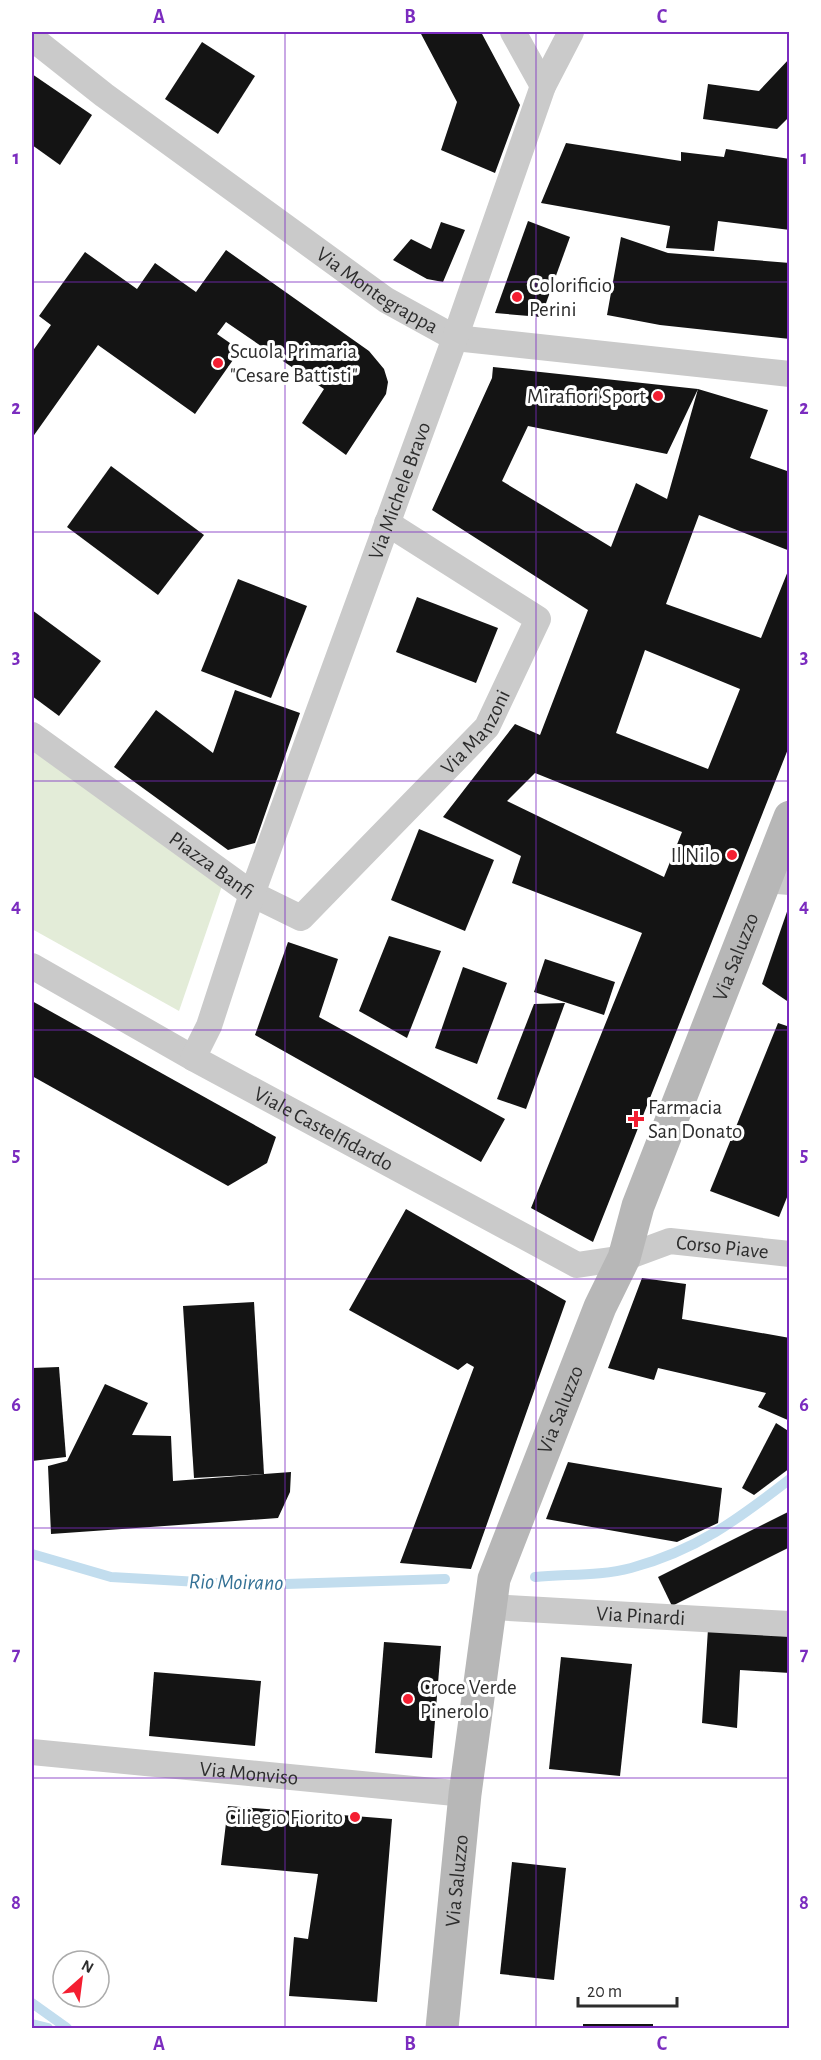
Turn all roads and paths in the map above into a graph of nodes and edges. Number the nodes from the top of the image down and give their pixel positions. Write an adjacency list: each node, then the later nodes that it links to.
1 (513, 32): 4 (street)
2 (571, 32): 4 (street, Via Michele Bravo)
3 (32, 38): 5 (street, Via Montegrappa)
4 (543, 86): 5 (street, Via Michele Bravo)
5 (455, 338): 6 (street, Via Montegrappa); 7 (street, Via Michele Bravo)
6 (789, 374)
7 (387, 523): 11 (street, Via Michele Bravo); 11 (street, Via Manzoni)
8 (32, 735): 11 (street, Piazza Banfi)
9 (789, 817): 10 (main road, Via Saluzzo)
10 (777, 881): 15 (main road, Via Saluzzo)
11 (252, 894): 13 (street, Piazza Banfi)
12 (32, 966): 13 (street, Viale Castelfidardo)
13 (193, 1058): 15 (street, Viale Castelfidardo)
14 (789, 1254): 15 (street, Corso Piave)
15 (624, 1258): 16 (main road, Via Saluzzo)
16 (491, 1607): 17 (street, Via Pinardi); 19 (main road, Via Saluzzo)
17 (789, 1624)
18 (32, 1752): 19 (street, Via Monviso)
19 (465, 1794): 20 (main road, Via Saluzzo)
20 (442, 2028)

